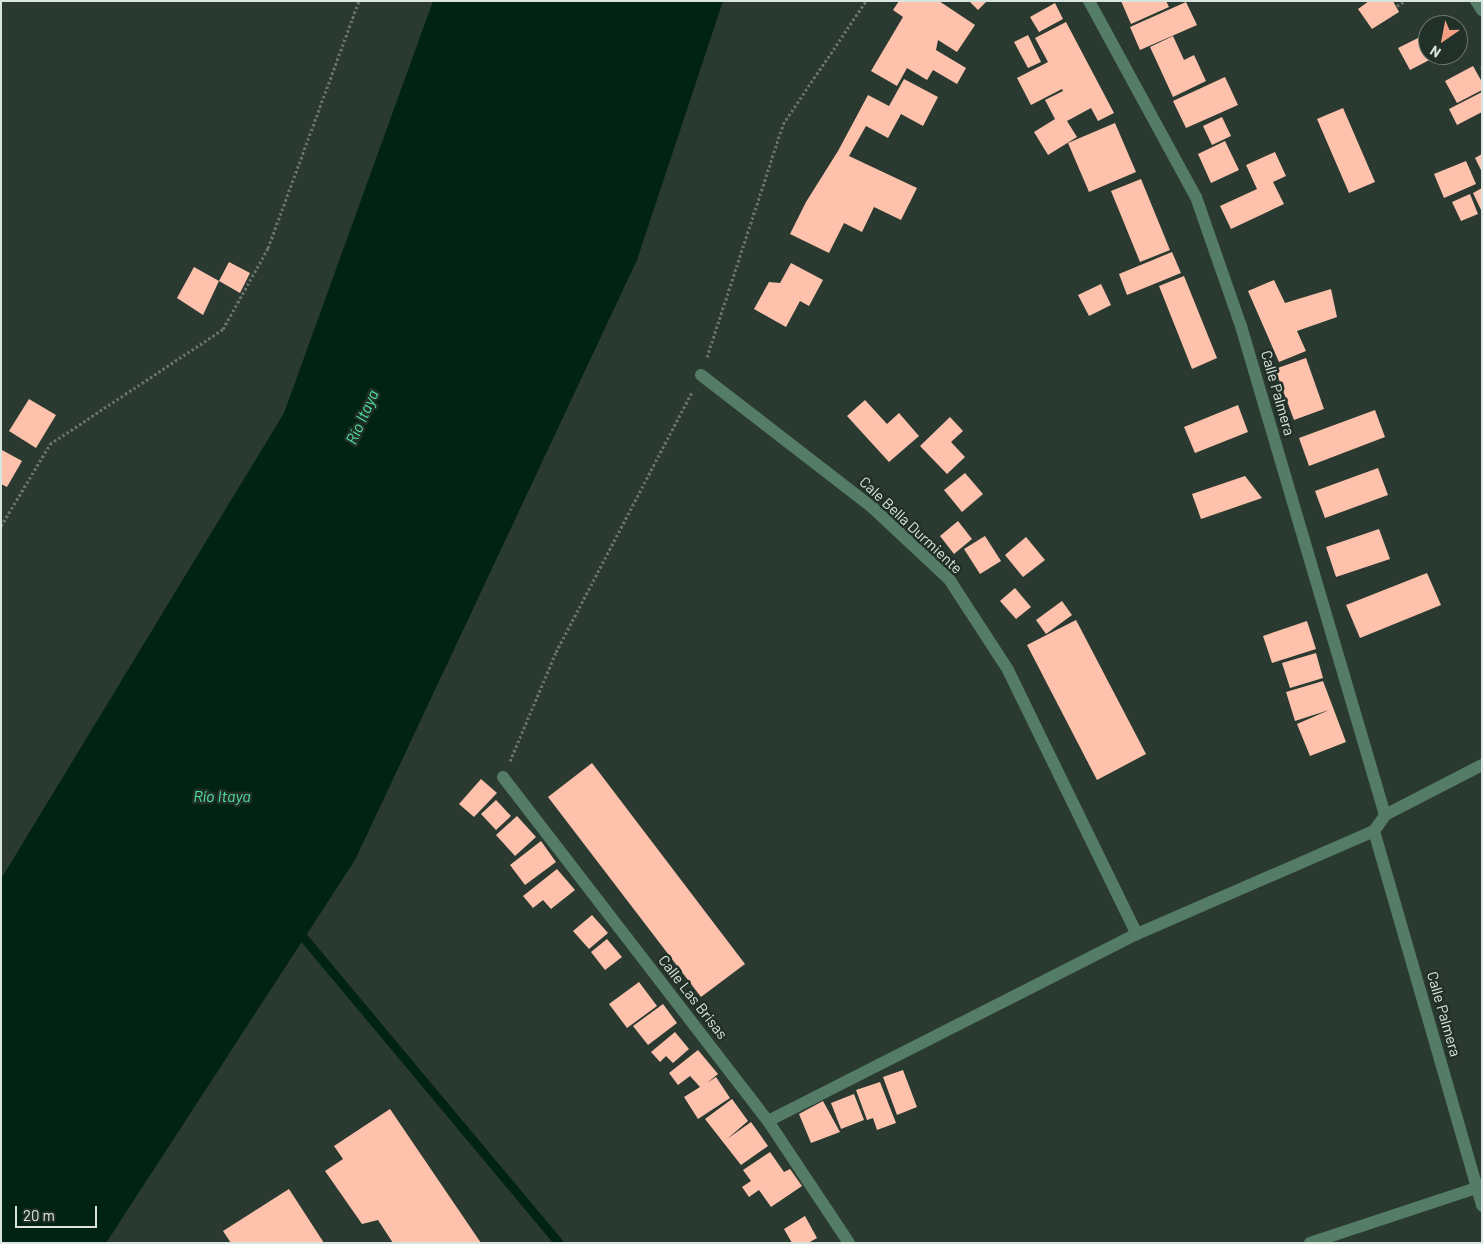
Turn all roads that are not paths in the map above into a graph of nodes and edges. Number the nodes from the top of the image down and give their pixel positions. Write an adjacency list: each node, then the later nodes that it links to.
1 (1089, 1): 7 (street, Calle Palmera)
2 (1476, 1): 3 (street)
3 (1482, 10)
4 (701, 375): 9 (street, Cale Bella Durmiente)
5 (1482, 765): 7 (street)
6 (503, 777): 10 (street, Calle Las Brisas)
7 (1385, 815): 8 (street)
8 (1374, 831): 9 (street); 11 (street, Calle Palmera)
9 (1137, 934): 10 (street)
10 (768, 1122): 13 (street, Calle Las Brisas)
11 (1479, 1187): 12 (street, Calle Palmera); 14 (street)
12 (1482, 1206)
13 (849, 1243)
14 (1310, 1243)

